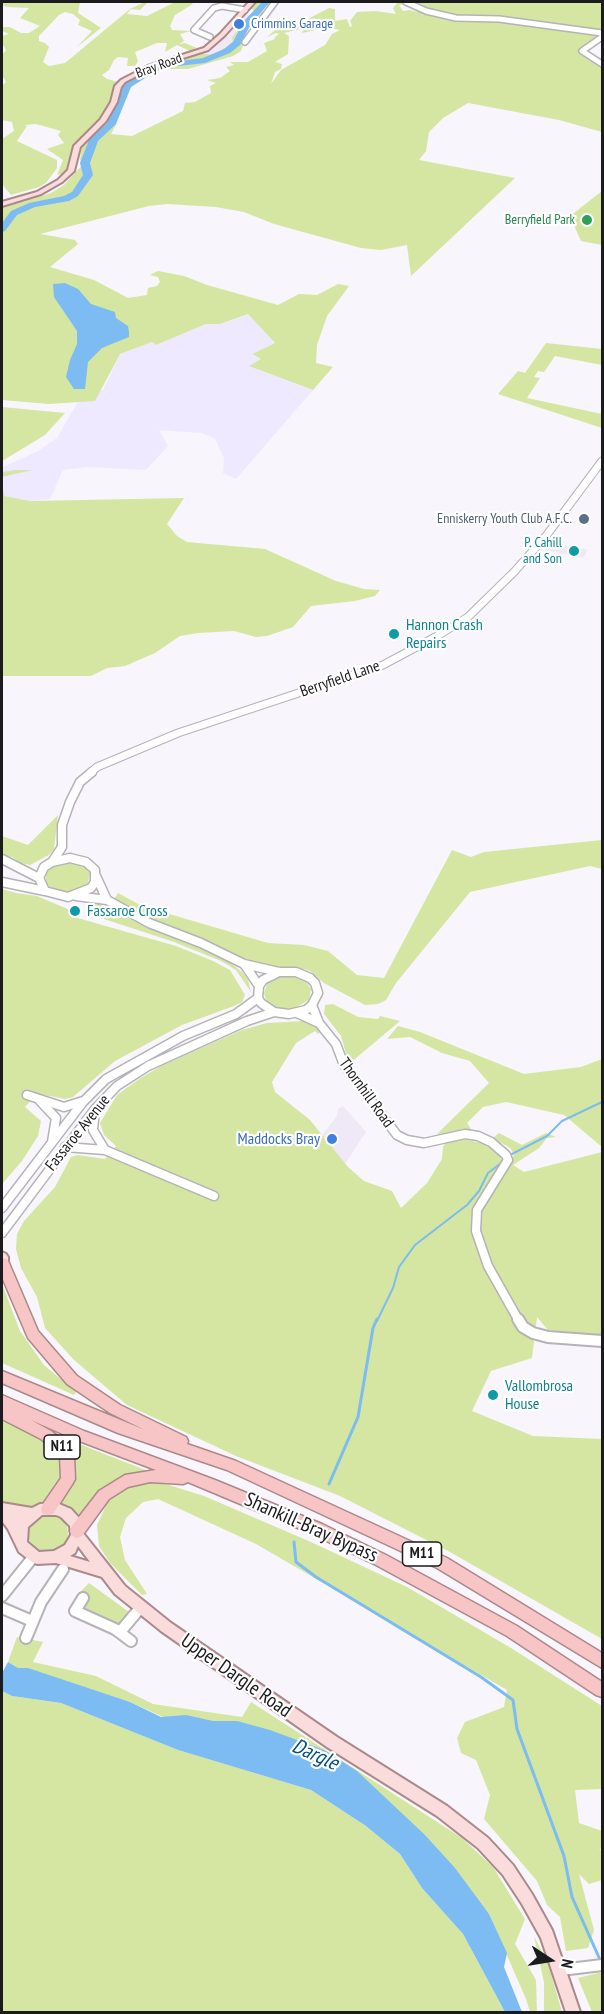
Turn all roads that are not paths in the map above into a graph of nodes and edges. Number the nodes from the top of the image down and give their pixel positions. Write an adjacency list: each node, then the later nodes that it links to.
1 (252, 2): 4 (main road, Bray Road)
2 (275, 2): 7 (street)
3 (406, 2): 5 (street)
4 (245, 10): 6 (street); 9 (main road, Bray Road)
5 (603, 35): 8 (street)
6 (210, 37)
7 (245, 42)
8 (603, 64)
9 (2, 204)
10 (603, 461): 11 (street, Berryfield Lane)
11 (62, 847): 13 (street); 14 (street, Berryfield Lane)
12 (2, 859): 15 (street)
13 (79, 859): 14 (street); 16 (street)
14 (48, 865): 15 (street); 17 (street)
15 (19, 869): 17 (street)
16 (96, 875): 21 (street); 22 (street)
17 (39, 880): 19 (street); 20 (street)
18 (2, 882): 19 (street)
19 (28, 888): 20 (street)
20 (45, 891): 21 (street)
21 (76, 896): 22 (street)
22 (107, 900): 23 (street)
23 (244, 964): 24 (street); 25 (street)
24 (279, 972): 25 (street); 27 (street)
25 (259, 986): 26 (street)
26 (258, 998): 28 (street); 33 (street, Fassaroe Avenue)
27 (312, 1005): 29 (street); 30 (street, Thornhill Road)
28 (274, 1012): 29 (street); 34 (street, Fassaroe Avenue)
29 (297, 1013): 30 (street, Thornhill Road)
30 (319, 1023): 42 (street, Thornhill Road)
31 (27, 1095): 32 (street)
32 (40, 1100): 33 (street); 35 (street)
33 (84, 1101): 35 (street, Fassaroe Avenue)
34 (95, 1108): 36 (street, Fassaroe Avenue); 37 (street)
35 (52, 1142): 39 (street, Fassaroe Avenue)
36 (65, 1147): 37 (street); 40 (street, Fassaroe Avenue)
37 (105, 1150): 38 (street)
38 (214, 1196)
39 (2, 1208)
40 (2, 1233)
41 (2, 1262): 46 (highway)
42 (603, 1341)
43 (2, 1377): 46 (highway, Shankill-Bray Bypass / M11)
44 (2, 1401): 47 (highway, Shankill-Bray Bypass / M11)
45 (2, 1412): 48 (highway, N11)
46 (231, 1466): 64 (highway, Shankill-Bray Bypass / M11)
47 (196, 1479): 51 (highway); 65 (highway, Shankill-Bray Bypass / M11)
48 (48, 1509): 50 (main road); 51 (main road)
49 (2, 1511): 50 (main road); 52 (main road)
50 (32, 1514): 52 (main road)
51 (77, 1533): 54 (main road); 55 (main road, Upper Dargle Road)
52 (21, 1542): 53 (main road)
53 (34, 1556): 54 (main road); 56 (street)
54 (59, 1563): 55 (main road, Upper Dargle Road); 60 (street)
55 (104, 1572): 58 (main road, Upper Dargle Road)
56 (2, 1596)
57 (83, 1598): 61 (street)
58 (141, 1607): 61 (street); 67 (main road, Upper Dargle Road)
59 (2, 1608): 60 (street)
60 (32, 1621): 62 (street)
61 (120, 1632): 63 (street)
62 (26, 1638)
63 (131, 1641)
64 (603, 1661)
65 (603, 1690)
66 (601, 1965): 67 (street)
67 (561, 1970): 68 (main road, Upper Dargle Road)
68 (573, 2013)

